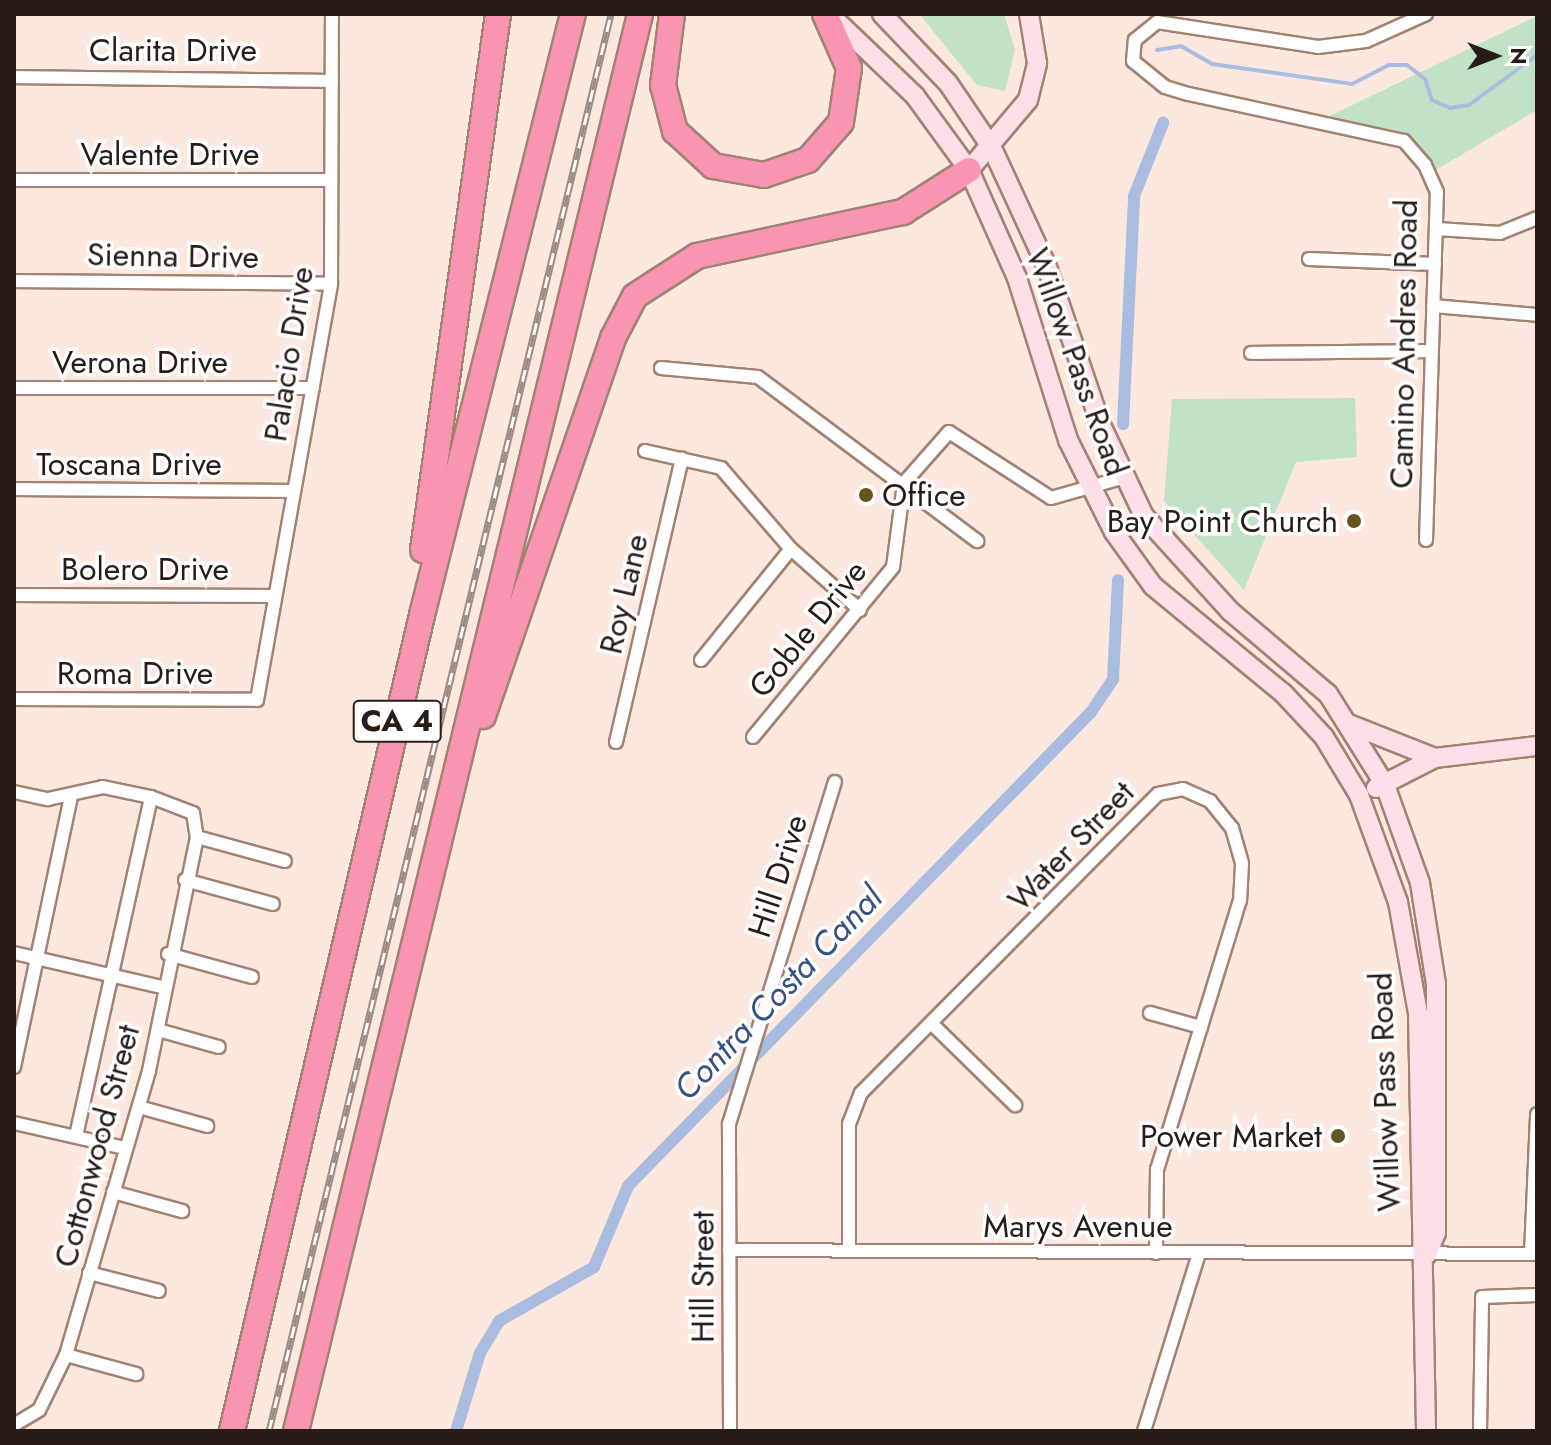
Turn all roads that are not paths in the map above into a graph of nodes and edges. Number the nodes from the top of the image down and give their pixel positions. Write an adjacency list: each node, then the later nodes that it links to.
1 (332, 14): 12 (street, Palacio Drive)
2 (498, 14): 44 (highway)
3 (564, 14): 13 (highway)
4 (573, 14): 13 (highway, CA 4)
5 (640, 14): 53 (highway, CA 4)
6 (672, 14): 7 (highway)
7 (827, 14): 15 (main road, Willow Pass Road)
8 (882, 14): 14 (main road, Willow Pass Road)
9 (1029, 14): 14 (main road)
10 (1426, 14): 19 (street, Camino Andres Road)
11 (14, 77): 12 (street, Clarita Drive)
12 (332, 81): 17 (street, Palacio Drive)
13 (547, 119): 44 (highway, CA 4)
14 (992, 148): 15 (main road); 33 (main road, Willow Pass Road)
15 (969, 170): 35 (main road, Willow Pass Road); 53 (highway)
16 (14, 180): 17 (street, Valente Drive)
17 (327, 180): 23 (street, Palacio Drive)
18 (1537, 218): 19 (street)
19 (1437, 229): 21 (street, Camino Andres Road)
20 (1309, 259): 21 (street)
21 (1435, 264): 24 (street, Camino Andres Road)
22 (14, 281): 23 (street, Sienna Drive)
23 (331, 284): 30 (street, Palacio Drive)
24 (1433, 306): 25 (street); 26 (street, Camino Andres Road)
25 (1537, 315)
26 (1429, 351): 27 (street); 38 (street, Camino Andres Road)
27 (1251, 353)
28 (661, 368): 34 (street)
29 (14, 388): 30 (street, Verona Drive)
30 (313, 388): 37 (street, Palacio Drive)
31 (645, 451): 32 (street)
32 (682, 459): 40 (street); 50 (street, Roy Lane)
33 (1125, 477): 35 (street); 48 (main road, Willow Pass Road)
34 (904, 483): 35 (street); 39 (street); 43 (street, Goble Drive)
35 (1088, 487): 57 (main road, Willow Pass Road)
36 (14, 489): 37 (street, Toscana Drive)
37 (293, 491): 42 (street, Palacio Drive)
38 (1426, 540)
39 (977, 541)
40 (791, 549): 43 (street); 45 (street)
41 (14, 595): 42 (street, Bolero Drive)
42 (275, 596): 47 (street, Palacio Drive)
43 (860, 610): 49 (street, Goble Drive)
44 (422, 615): 99 (highway, CA 4)
45 (701, 660)
46 (14, 699): 47 (street, Roma Drive)
47 (257, 700)
48 (1347, 722): 52 (main road); 55 (main road, Willow Pass Road)
49 (753, 737)
50 (616, 742)
51 (1537, 746): 52 (main road)
52 (1435, 758): 55 (main road)
53 (459, 769): 100 (highway, CA 4)
54 (835, 782): 80 (street, Hill Drive)
55 (1385, 785): 57 (main road); 90 (main road, Willow Pass Road)
56 (14, 792): 58 (street)
57 (1359, 795): 90 (main road, Willow Pass Road)
58 (71, 796): 59 (street); 66 (street)
59 (151, 797): 60 (street, Cottonwood Street); 67 (street)
60 (197, 837): 61 (street); 62 (street, Cottonwood Street)
61 (285, 861)
62 (185, 880): 63 (street); 65 (street, Cottonwood Street)
63 (273, 904)
64 (14, 953): 66 (street)
65 (168, 954): 68 (street); 69 (street, Cottonwood Street)
66 (37, 958): 67 (street); 75 (street)
67 (112, 975): 69 (street); 82 (street)
68 (252, 977)
69 (161, 987): 73 (street, Cottonwood Street)
70 (1150, 1013): 72 (street)
71 (933, 1025): 72 (street, Water Street); 76 (street); 87 (street, Water Street)
72 (1201, 1027): 88 (street, Water Street)
73 (158, 1030): 74 (street); 77 (street, Cottonwood Street)
74 (219, 1047)
75 (14, 1067)
76 (1015, 1105)
77 (139, 1107): 81 (street); 83 (street, Cottonwood Street)
78 (1537, 1114): 91 (street)
79 (14, 1123): 82 (street)
80 (729, 1124): 86 (street, Hill Street)
81 (207, 1126)
82 (76, 1136): 83 (street)
83 (125, 1148): 84 (street, Cottonwood Street)
84 (113, 1192): 85 (street); 92 (street, Cottonwood Street)
85 (182, 1211)
86 (729, 1250): 87 (street, Marys Avenue); 101 (street, Hill Street)
87 (849, 1250): 88 (street, Marys Avenue)
88 (1156, 1253): 89 (street, Marys Avenue)
89 (1199, 1253): 90 (street, Marys Avenue); 102 (street)
90 (1427, 1254): 91 (street, Marys Avenue); 103 (main road, Willow Pass Road)
91 (1534, 1254)
92 (89, 1273): 93 (street); 95 (street, Cottonwood Street)
93 (159, 1291)
94 (1537, 1295): 104 (street)
95 (66, 1355): 96 (street); 97 (street, Cottonwood Street)
96 (136, 1374)
97 (20, 1422): 98 (street)
98 (37, 1431)
99 (232, 1431)
100 (296, 1431)
101 (730, 1431)
102 (1144, 1431)
103 (1426, 1431)
104 (1480, 1431)

